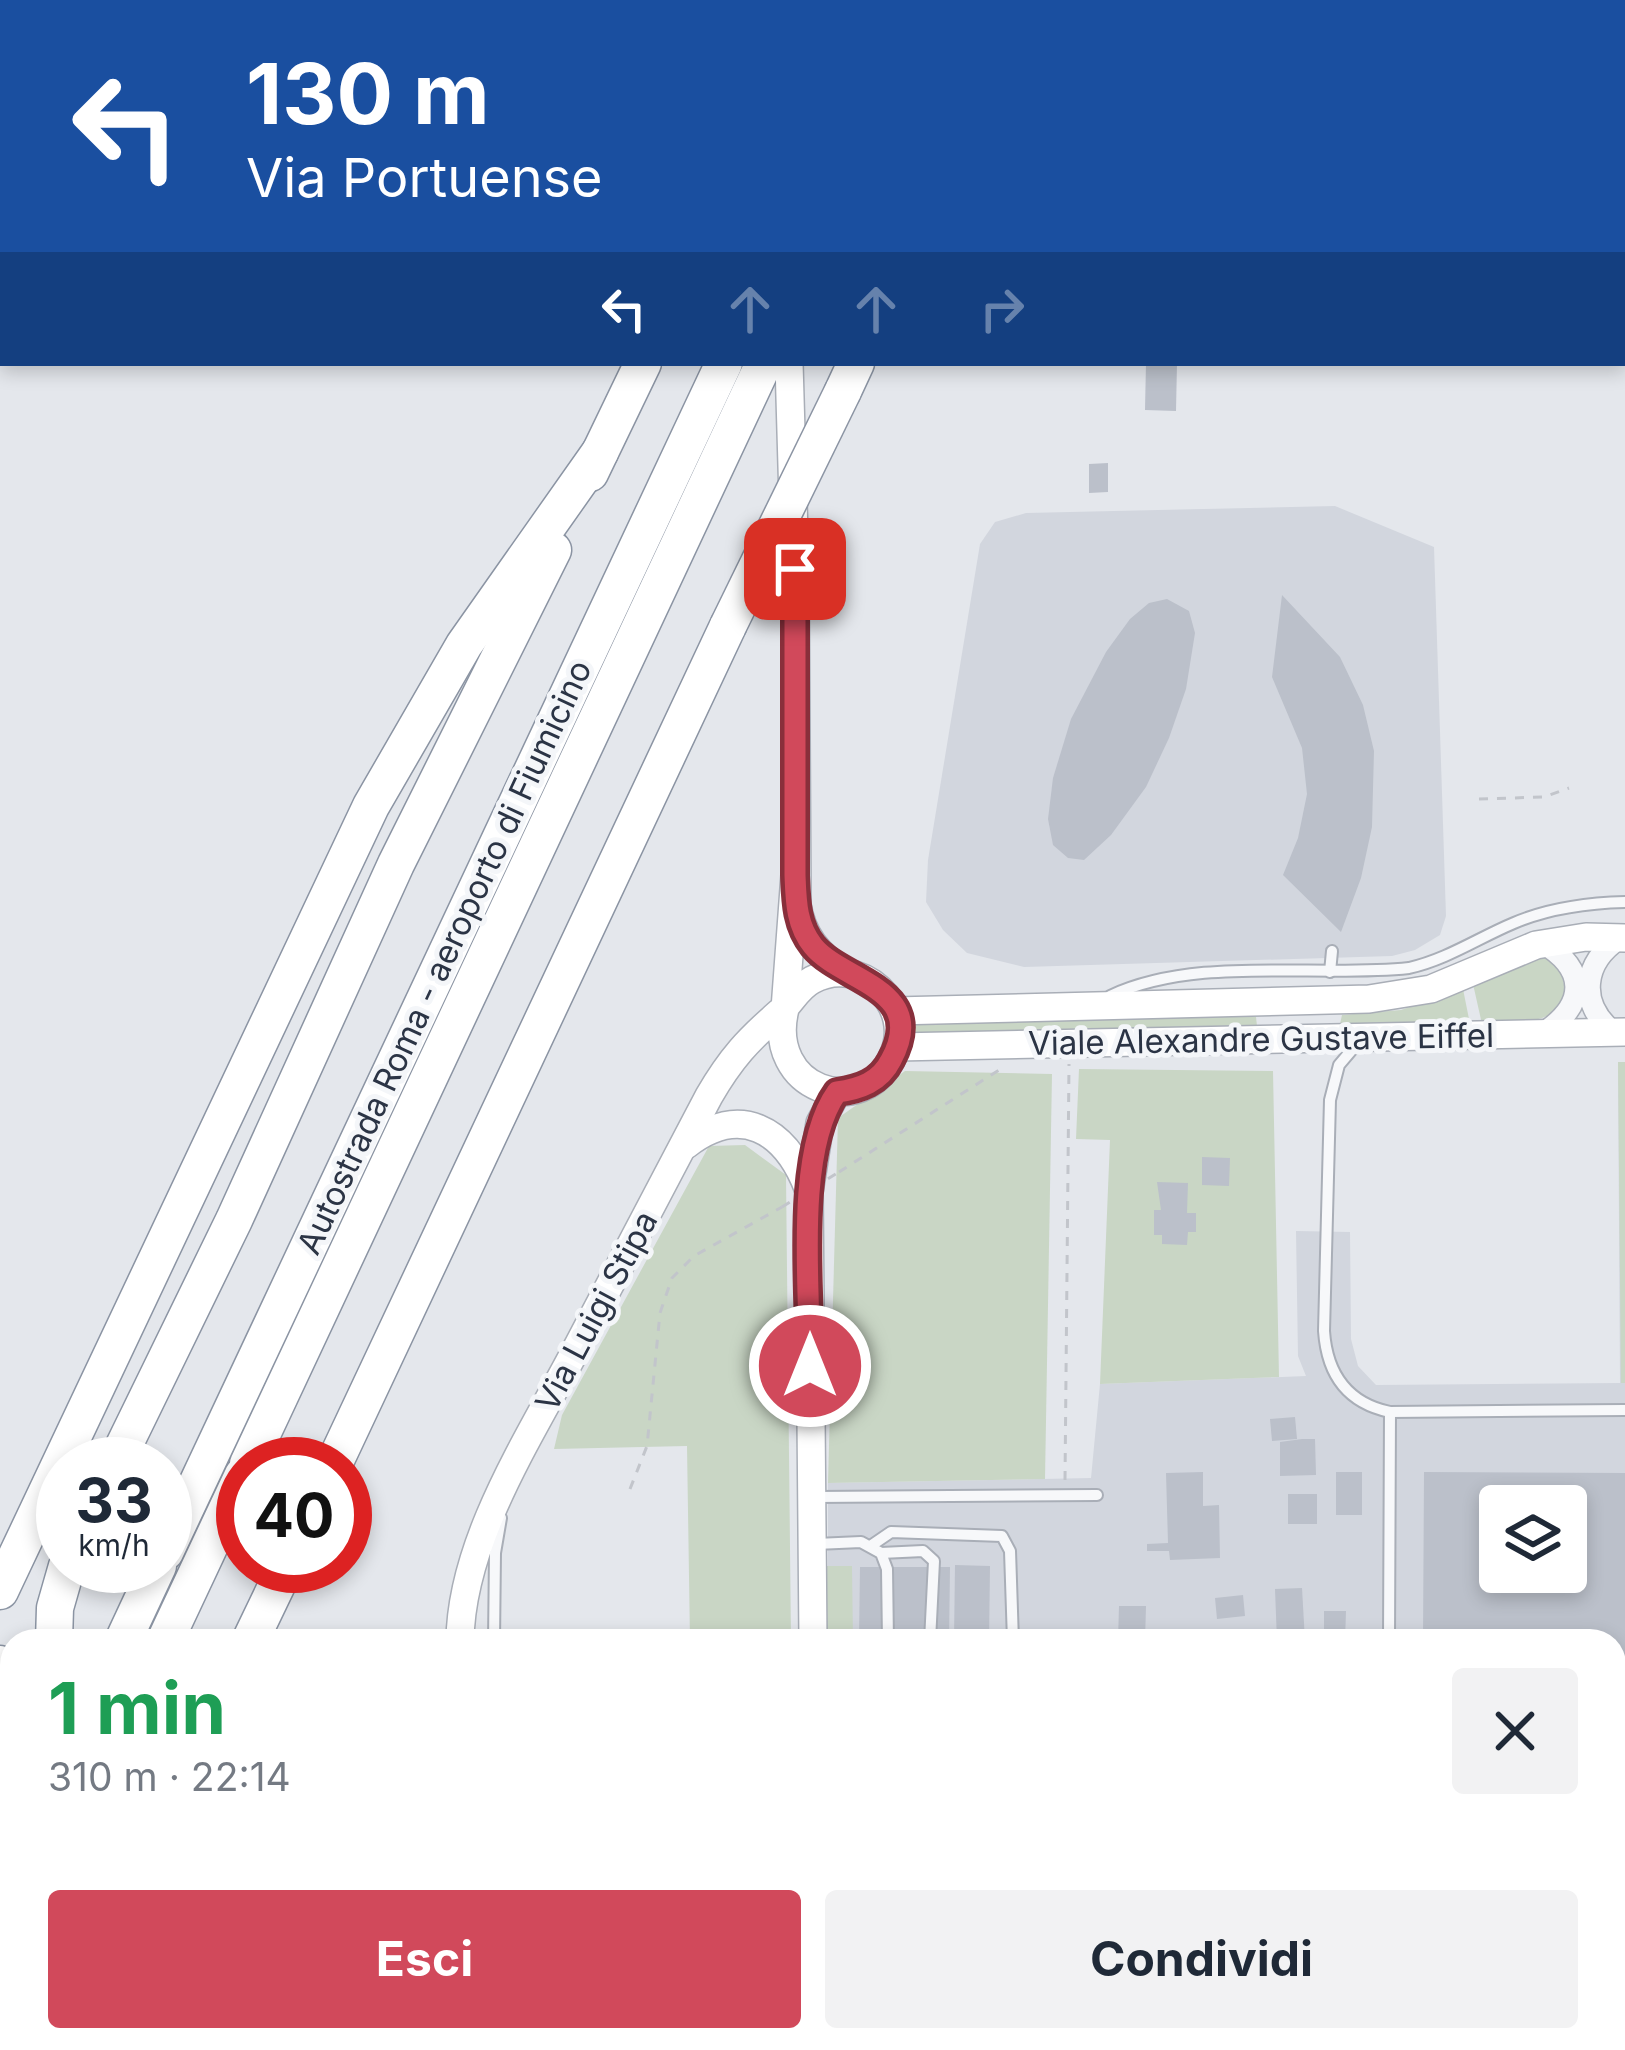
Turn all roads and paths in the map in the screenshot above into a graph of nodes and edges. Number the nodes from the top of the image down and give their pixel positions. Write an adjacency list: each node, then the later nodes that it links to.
1 (642, 366): 4 (highway)
2 (758, 367): 7 (main road); 29 (highway, Autostrada Roma - aeroporto di Fiumicino); 35 (highway, Autostrada Roma - aeroporto di Fiumicino)
3 (850, 377): 30 (highway, bridge)
4 (600, 452): 28 (highway); 40 (highway)
5 (1569, 788): 6 (path)
6 (1479, 799)
7 (795, 875): 12 (main road); 15 (main road)
8 (1625, 902): 13 (lane)
9 (1622, 938): 10 (main road, Viale Alexandre Gustave Eiffel); 18 (street)
10 (1543, 943): 14 (main road, Viale Alexandre Gustave Eiffel); 17 (street)
11 (1332, 951): 13 (lane)
12 (843, 972): 15 (main road); 16 (main road)
13 (1330, 972): 14 (lane)
14 (1092, 1006): 16 (main road, Viale Alexandre Gustave Eiffel)
15 (785, 1009): 23 (main road); 24 (main road, Via Luigi Stipa)
16 (896, 1011): 20 (main road)
17 (1546, 1032): 18 (main road, Viale Alexandre Gustave Eiffel); 19 (main road, Viale Alexandre Gustave Eiffel)
18 (1619, 1032)
19 (1364, 1039): 20 (main road, Viale Alexandre Gustave Eiffel); 27 (lane)
20 (897, 1047): 23 (main road)
21 (1069, 1062): 33 (path)
22 (1009, 1064): 32 (path, bridge)
23 (837, 1092): 25 (main road)
24 (682, 1148): 25 (main road); 31 (main road, Via Luigi Stipa)
25 (809, 1192): 36 (main road)
26 (1625, 1410): 27 (lane)
27 (1390, 1412): 55 (lane)
28 (128, 1437)
29 (261, 1437)
30 (347, 1437)
31 (524, 1446): 49 (main road, Via Luigi Stipa); 50 (lane)
32 (630, 1489)
33 (1065, 1495): 34 (lane); 36 (lane)
34 (1097, 1495)
35 (192, 1498)
36 (812, 1498): 38 (main road)
37 (216, 1532): 47 (highway)
38 (812, 1544): 39 (lane); 51 (main road)
39 (877, 1549): 52 (lane); 53 (lane); 54 (lane)
40 (4, 1582): 44 (highway)
41 (59, 1593): 45 (highway)
42 (145, 1593): 46 (highway)
43 (273, 1593): 48 (highway)
44 (0, 1622)
45 (54, 1629)
46 (129, 1629)
47 (171, 1629)
48 (259, 1629)
49 (460, 1629)
50 (494, 1629)
51 (813, 1629)
52 (888, 1629)
53 (931, 1629)
54 (1013, 1629)
55 (1389, 1629)

